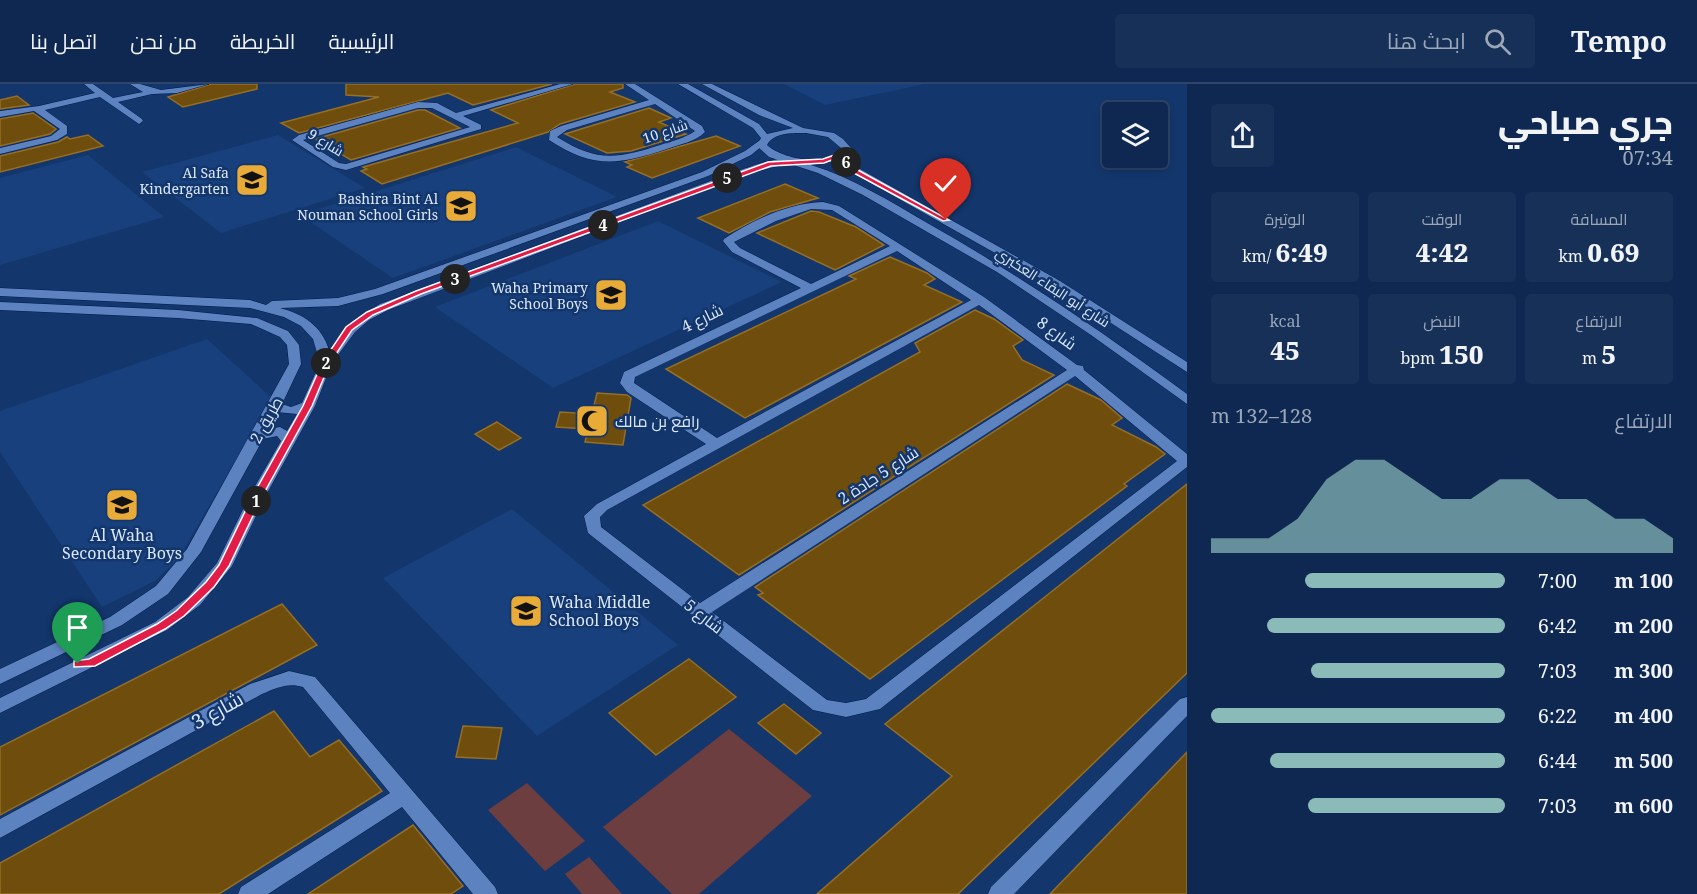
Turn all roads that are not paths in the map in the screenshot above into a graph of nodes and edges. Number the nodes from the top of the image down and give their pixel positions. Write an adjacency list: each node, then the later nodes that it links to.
1 (88, 84): 9 (street)
2 (134, 84): 8 (street)
3 (205, 84): 8 (street)
4 (569, 84): 14 (street)
5 (629, 84): 11 (street)
6 (682, 84): 17 (street)
7 (706, 84): 16 (street)
8 (148, 93): 10 (street)
9 (102, 94): 10 (street); 12 (street)
10 (112, 101): 15 (street)
11 (656, 101): 11 (street, شارع 10)
12 (39, 109): 13 (street); 18 (street)
13 (0, 114)
14 (457, 115): 14 (street, شارع 9)
15 (139, 121)
16 (813, 131): 17 (street); 19 (street, شارع أبو البقاء العكبري)
17 (764, 139): 20 (street, شارع أبو البقاء العكبري); 21 (street)
18 (0, 151)
19 (842, 154): 20 (street, طريق 2); 36 (street, شارع أبو البقاء العكبري)
20 (796, 161): 22 (street, طريق 2); 28 (street, شارع أبو البقاء العكبري)
21 (601, 212): 22 (street); 24 (street)
22 (616, 220): 27 (street, طريق 2)
23 (897, 247): 25 (street, شارع 4); 25 (street, شارع 8); 31 (street, شارع 8)
24 (404, 283): 27 (street); 32 (street)
25 (808, 287): 45 (street, شارع 4)
26 (0, 292): 29 (street)
27 (418, 293): 37 (street, طريق 2)
28 (1038, 293): 36 (street); 40 (street, شارع أبو البقاء العكبري)
29 (127, 298): 30 (street); 34 (street)
30 (187, 300): 32 (street); 35 (street)
31 (980, 300): 39 (street, شارع 8); 45 (street, شارع 5)
32 (250, 304): 37 (street)
33 (0, 306): 34 (street, طريق 2)
34 (114, 313): 35 (street, طريق 2)
35 (178, 314): 41 (street, طريق 2)
36 (1130, 330): 38 (street, شارع أبو البقاء العكبري)
37 (326, 363): 42 (street, طريق 2)
38 (1187, 368)
39 (1078, 369): 46 (street, شارع 8); 47 (street, شارع 5 جادة 2)
40 (1187, 400)
41 (275, 405): 42 (street); 43 (street, طريق 2)
42 (308, 406): 44 (street, طريق 2)
43 (257, 436): 44 (street); 48 (street, طريق 2)
44 (288, 440): 49 (street, طريق 2)
45 (716, 444): 47 (street, شارع 5)
46 (1187, 461): 47 (street, شارع 5)
47 (699, 612)
48 (77, 640): 49 (street); 50 (street, طريق 2)
49 (91, 663): 52 (street, طريق 2)
50 (0, 678): 52 (street)
51 (1187, 704): 57 (street)
52 (3, 705)
53 (405, 794): 54 (street, شارع 3); 55 (street); 56 (street, شارع 3)
54 (0, 829)
55 (249, 894)
56 (487, 894)
57 (999, 894)

